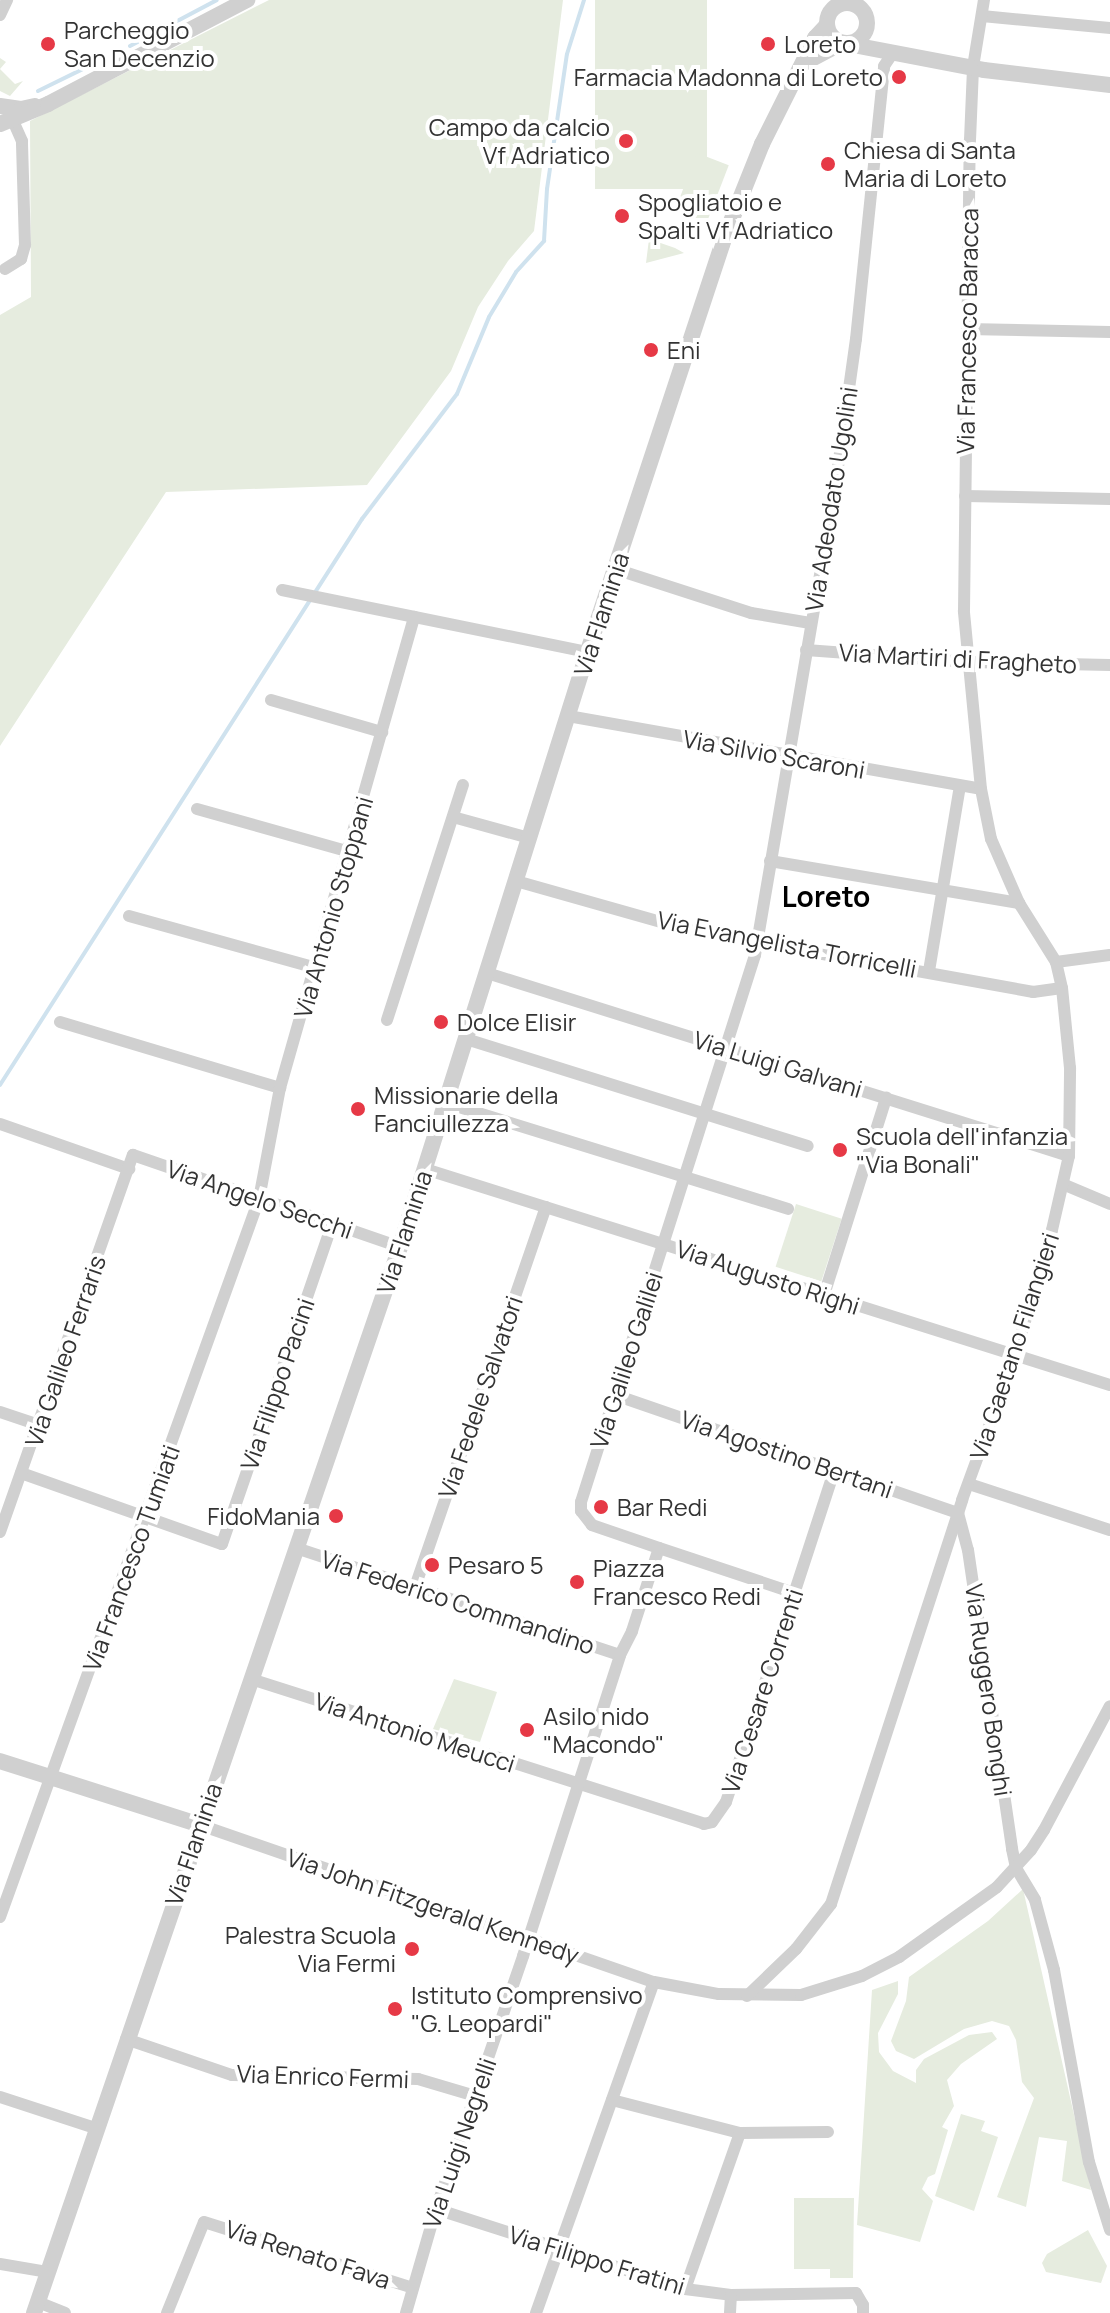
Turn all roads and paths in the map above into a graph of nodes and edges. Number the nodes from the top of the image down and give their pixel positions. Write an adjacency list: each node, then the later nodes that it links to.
1 (7, 0): 6 (street)
2 (247, 0): 15 (street)
3 (817, 0): 8 (street)
4 (984, 0): 7 (street, Via Francesco Baracca)
5 (851, 2): 8 (street); 10 (street)
6 (0, 15)
7 (982, 16): 9 (street); 13 (street, Via Francesco Baracca)
8 (826, 24): 10 (street); 12 (street, Via Flaminia)
9 (1110, 28)
10 (844, 43): 11 (street); 12 (street)
11 (892, 54): 13 (street); 26 (street, Via Adeodato Ugolini)
12 (806, 62): 23 (street, Via Flaminia)
13 (973, 67): 14 (street); 19 (street, Via Francesco Baracca)
14 (1110, 85)
15 (48, 104): 16 (street); 17 (street)
16 (0, 106)
17 (6, 122): 18 (street)
18 (5, 269)
19 (967, 329): 20 (street); 21 (street, Via Francesco Baracca)
20 (1110, 332)
21 (965, 496): 22 (street); 29 (street, Via Francesco Baracca)
22 (1110, 499)
23 (615, 569): 26 (street); 28 (street, Via Flaminia)
24 (282, 590): 25 (street)
25 (414, 617): 28 (street); 33 (street, Via Antonio Stoppani)
26 (810, 623): 27 (street, Via Adeodato Ugolini)
27 (806, 650): 29 (street, Via Martiri di Fragheto); 34 (street, Via Adeodato Ugolini)
28 (588, 652): 32 (street, Via Flaminia)
29 (968, 662): 30 (street, Via Martiri di Fragheto); 37 (street, Via Gaetano Filangieri)
30 (1110, 665)
31 (271, 700): 33 (street)
32 (568, 716): 34 (street, Via Silvio Scaroni); 40 (street, Via Flaminia)
33 (382, 732): 41 (street, Via Antonio Stoppani)
34 (787, 757): 36 (street, Via Silvio Scaroni); 42 (street, Via Adeodato Ugolini)
35 (463, 785): 39 (street)
36 (960, 786): 37 (street, Via Silvio Scaroni); 44 (street)
37 (981, 789): 45 (street, Via Gaetano Filangieri)
38 (197, 809): 41 (street)
39 (453, 817): 40 (street); 54 (street)
40 (529, 838): 43 (street, Via Flaminia)
41 (350, 852): 50 (street, Via Antonio Stoppani)
42 (770, 861): 44 (street); 47 (street, Via Adeodato Ugolini)
43 (516, 881): 47 (street, Via Evangelista Torricelli); 52 (street, Via Flaminia)
44 (942, 891): 45 (street); 51 (street)
45 (1019, 903): 49 (street, Via Gaetano Filangieri)
46 (129, 916): 50 (street)
47 (757, 943): 51 (street, Via Evangelista Torricelli); 57 (street, Via Galileo Galilei)
48 (1110, 955): 49 (street)
49 (1056, 962): 53 (street, Via Gaetano Filangieri)
50 (316, 968): 58 (street, Via Antonio Stoppani)
51 (929, 971): 53 (street, Via Evangelista Torricelli)
52 (487, 973): 56 (street, Via Flaminia); 57 (street, Via Luigi Galvani)
53 (1062, 988): 64 (street, Via Gaetano Filangieri)
54 (387, 1020)
55 (60, 1022): 58 (street)
56 (466, 1039): 60 (street, Via Flaminia); 61 (street)
57 (726, 1049): 59 (street, Via Luigi Galvani); 61 (street, Via Galileo Galilei)
58 (280, 1088): 69 (street, Via Antonio Stoppani)
59 (886, 1098): 64 (street, Via Luigi Galvani); 76 (street)
60 (446, 1103): 66 (street, Via Flaminia); 67 (street)
61 (705, 1113): 63 (street); 67 (street, Via Galileo Galilei)
62 (0, 1124): 65 (street)
63 (808, 1146)
64 (1069, 1156): 68 (street, Via Gaetano Filangieri)
65 (129, 1169): 69 (street, Via Angelo Secchi); 81 (street, Via Galileo Ferraris)
66 (425, 1169): 71 (street, Via Augusto Righi); 75 (street, Via Flaminia)
67 (685, 1177): 72 (street); 74 (street, Via Galileo Galilei)
68 (1065, 1185): 70 (street); 77 (street, Via Gaetano Filangieri)
69 (259, 1199): 73 (street, Via Angelo Secchi); 86 (street, Via Francesco Tumiati)
70 (1110, 1204)
71 (546, 1207): 74 (street, Via Augusto Righi); 91 (street, Via Fedele Salvatori)
72 (788, 1209)
73 (332, 1224): 75 (street, Via Angelo Secchi); 86 (street, Via Filippo Pacini)
74 (664, 1244): 76 (street, Via Augusto Righi); 79 (street, Via Galileo Galilei)
75 (400, 1247): 89 (street, Via Flaminia)
76 (824, 1295): 77 (street, Via Augusto Righi)
77 (1015, 1355): 78 (street, Via Augusto Righi); 84 (street, Via Gaetano Filangieri)
78 (1110, 1385)
79 (615, 1395): 82 (street, Via Agostino Bertani); 90 (street, Via Galileo Galilei)
80 (0, 1412): 81 (street)
81 (39, 1425): 83 (street, Via Galileo Ferraris)
82 (834, 1471): 85 (street, Via Agostino Bertani); 92 (street, Via Cesare Correnti)
83 (21, 1473): 86 (street); 88 (street, Via Galileo Ferraris)
84 (969, 1484): 85 (street, Via Gaetano Filangieri); 87 (street)
85 (958, 1513): 100 (street, Via Ruggero Bonghi); 104 (street, Via Gaetano Filangieri)
86 (146, 1516): 97 (street, Via Francesco Tumiati)
87 (1109, 1527)
88 (0, 1532)
89 (296, 1548): 91 (street, Via Federico Commandino); 94 (street, Via Flaminia)
90 (659, 1548): 92 (street); 93 (street)
91 (415, 1587): 93 (street, Via Federico Commandino)
92 (794, 1593): 98 (street, Via Cesare Correnti)
93 (620, 1655): 98 (street, Via Luigi Negrelli)
94 (251, 1679): 98 (street, Via Antonio Meucci); 99 (street, Via Flaminia)
95 (1110, 1706): 100 (street, Via John Fitzgerald Kennedy)
96 (0, 1761): 97 (street)
97 (51, 1777): 99 (street); 101 (street, Via Francesco Tumiati)
98 (579, 1783): 102 (street, Via Luigi Negrelli)
99 (200, 1825): 102 (street, Via John Fitzgerald Kennedy); 105 (street, Via Flaminia)
100 (1016, 1868): 104 (street, Via John Fitzgerald Kennedy); 113 (street)
101 (0, 1917)
102 (528, 1939): 103 (street, Via John Fitzgerald Kennedy); 106 (street, Via Luigi Negrelli)
103 (654, 1982): 104 (street, Via John Fitzgerald Kennedy); 108 (street)
104 (747, 1996)
105 (126, 2039): 106 (street, Via Enrico Fermi); 109 (street, Via Flaminia)
106 (475, 2096): 112 (street, Via Luigi Negrelli)
107 (0, 2097): 109 (street)
108 (612, 2100): 111 (street); 114 (street)
109 (95, 2128): 116 (street, Via Flaminia)
110 (828, 2132): 111 (street)
111 (740, 2133): 118 (street)
112 (436, 2209): 114 (street, Via Filippo Fratini); 117 (street, Via Luigi Negrelli)
113 (1110, 2230)
114 (559, 2249): 118 (street, Via Filippo Fratini); 124 (street)
115 (0, 2264): 116 (street)
116 (48, 2272): 120 (street, Via Flaminia)
117 (413, 2288): 122 (street, Via Renato Fava); 123 (street, Via Luigi Negrelli)
118 (685, 2289): 119 (street, Via Filippo Fratini)
119 (731, 2295): 125 (street); 126 (street, Via Filippo Fratini)
120 (36, 2307): 121 (street)
121 (65, 2313)
122 (167, 2313)
123 (406, 2313)
124 (536, 2313)
125 (730, 2313)
126 (863, 2313)

